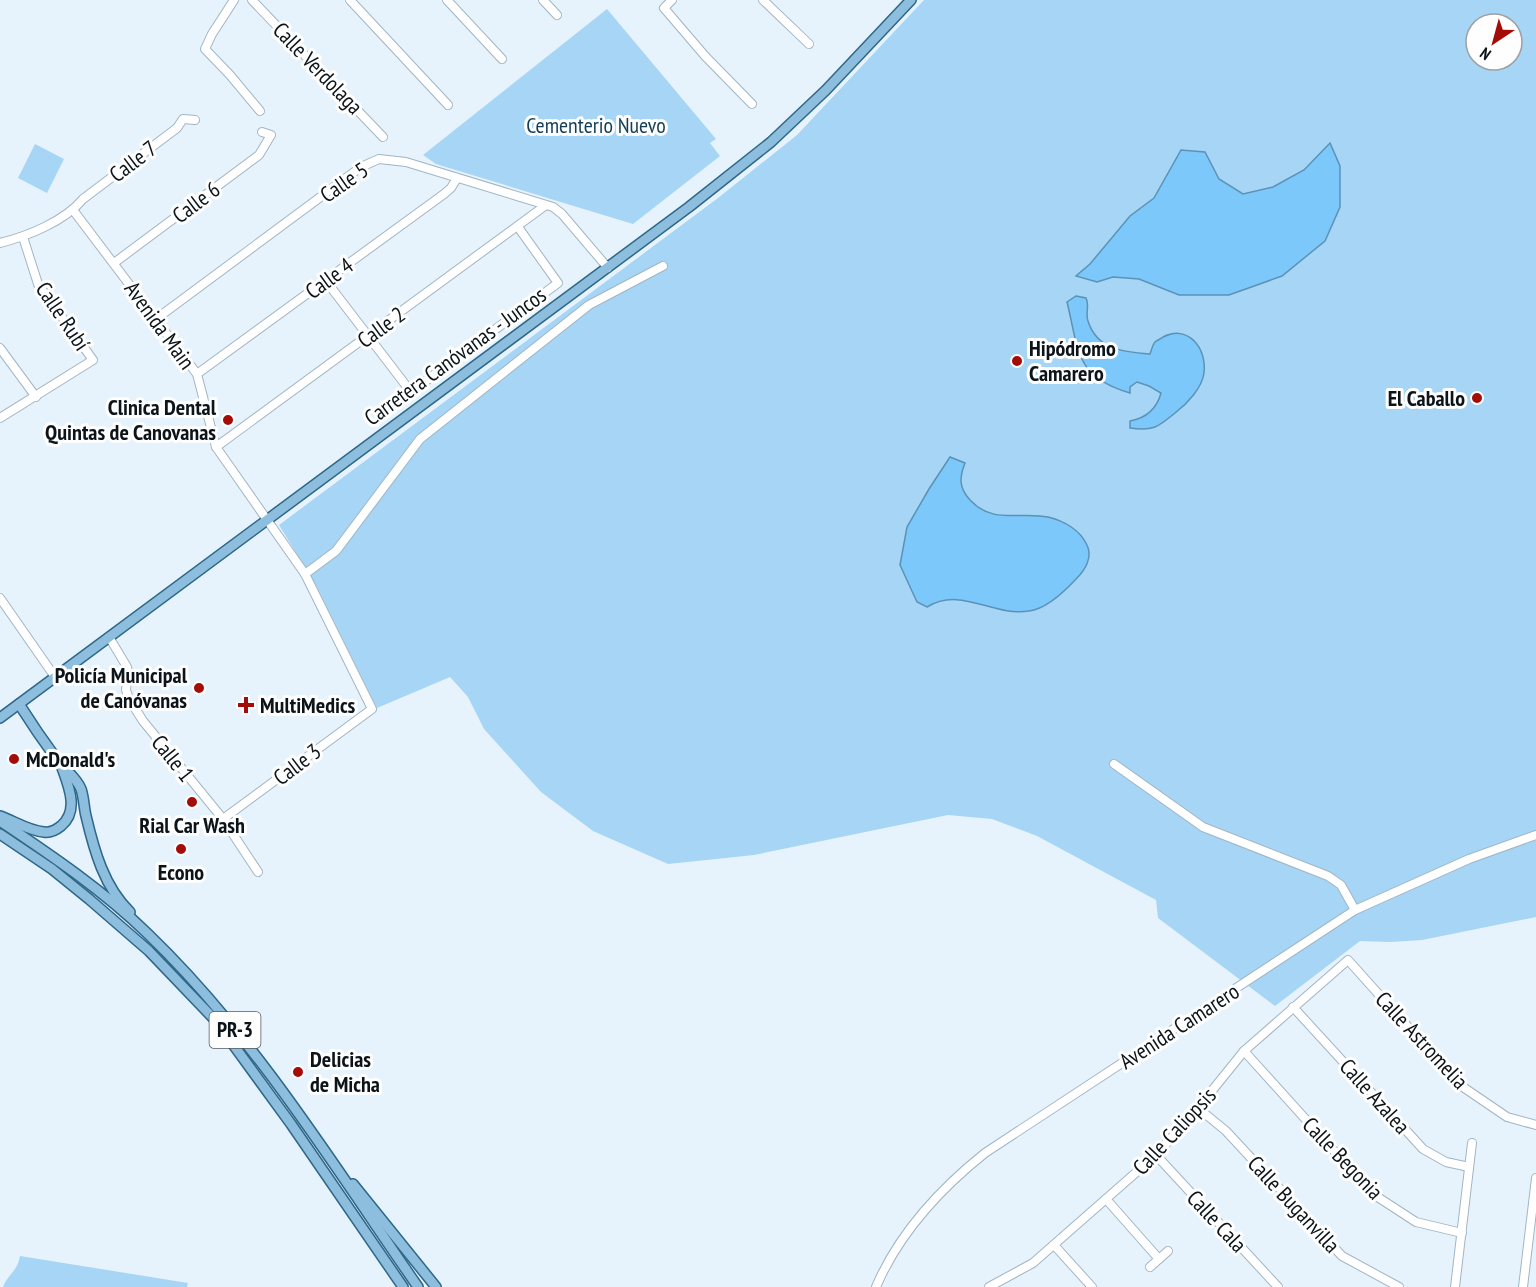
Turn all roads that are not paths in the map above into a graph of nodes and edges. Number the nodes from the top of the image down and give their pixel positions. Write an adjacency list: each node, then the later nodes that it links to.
1 (234, 0): 14 (street)
2 (252, 0): 17 (street, Calle Verdolaga)
3 (350, 0): 13 (street)
4 (447, 0): 11 (street)
5 (543, 0): 9 (street)
6 (672, 0): 12 (street)
7 (763, 0): 10 (street)
8 (911, 0): 26 (main road, Carretera Canóvanas - Juncos)
9 (557, 15)
10 (809, 44)
11 (502, 59)
12 (752, 104)
13 (448, 105)
14 (260, 111)
15 (195, 120): 20 (street, Calle 7)
16 (262, 132): 24 (street, Calle 6)
17 (382, 137)
18 (457, 178): 19 (street, Calle 5); 27 (street, Calle 4); 28 (street, Calle 5)
19 (546, 205): 21 (street, Calle 2); 26 (street, Calle 5)
20 (73, 210): 22 (street); 24 (street, Avenida Main)
21 (518, 227): 29 (street, Calle 2); 29 (street)
22 (23, 237): 23 (street); 32 (street, Calle Rubí)
23 (0, 243)
24 (114, 263): 28 (street, Avenida Main)
25 (663, 266): 36 (street)
26 (608, 268): 35 (main road, Carretera Canóvanas - Juncos)
27 (326, 281): 29 (street); 31 (street, Calle 4)
28 (156, 319): 31 (street, Avenida Main)
29 (368, 337): 34 (street, Calle 2)
30 (0, 348): 32 (street)
31 (197, 375): 34 (street, Avenida Main)
32 (36, 397): 33 (street)
33 (0, 418)
34 (216, 447): 35 (street, Avenida Main)
35 (266, 520): 36 (street); 38 (main road, Carretera Canóvanas - Juncos)
36 (305, 574): 45 (street, Calle 3)
37 (0, 598): 39 (street)
38 (110, 638): 39 (main road, Carretera Canóvanas - Juncos); 45 (street, Calle 1)
39 (55, 677): 40 (main road, Carretera Canóvanas - Juncos)
40 (19, 704): 41 (main road, Carretera Canóvanas - Juncos); 42 (main road)
41 (0, 718)
42 (60, 763): 44 (main road); 50 (main road)
43 (1114, 764): 49 (street)
44 (0, 819): 50 (main road, PR-3)
45 (223, 819): 48 (street, Calle 1)
46 (0, 834): 67 (main road, PR-3)
47 (1536, 835): 49 (street, Avenida Camarero)
48 (258, 872)
49 (1355, 910): 70 (street, Avenida Camarero)
50 (147, 932): 58 (main road, PR-3)
51 (1348, 960): 52 (street, Calle Caliopsis); 55 (street, Calle Astromelia)
52 (1293, 1007): 53 (street, Calle Caliopsis); 59 (street, Calle Azalea)
53 (1245, 1051): 54 (street, Calle Caliopsis); 62 (street, Calle Begonia)
54 (1198, 1108): 57 (street, Calle Caliopsis); 74 (street, Calle Buganvilla)
55 (1536, 1125)
56 (1472, 1143): 59 (street)
57 (1156, 1155): 61 (street, Calle Caliopsis); 73 (street, Calle Cala)
58 (330, 1160): 68 (main road, PR-3); 69 (main road)
59 (1469, 1167): 62 (street)
60 (1536, 1178): 76 (street)
61 (1106, 1199): 63 (street, Calle Caliopsis); 65 (street)
62 (1462, 1233): 75 (street)
63 (1054, 1245): 71 (street, Calle Caliopsis); 72 (street)
64 (1168, 1251): 65 (street)
65 (1159, 1258): 66 (street)
66 (1150, 1267)
67 (404, 1287)
68 (418, 1287)
69 (436, 1287)
70 (876, 1287)
71 (989, 1287)
72 (1092, 1287)
73 (1278, 1287)
74 (1399, 1287)
75 (1455, 1287)
76 (1523, 1287)

